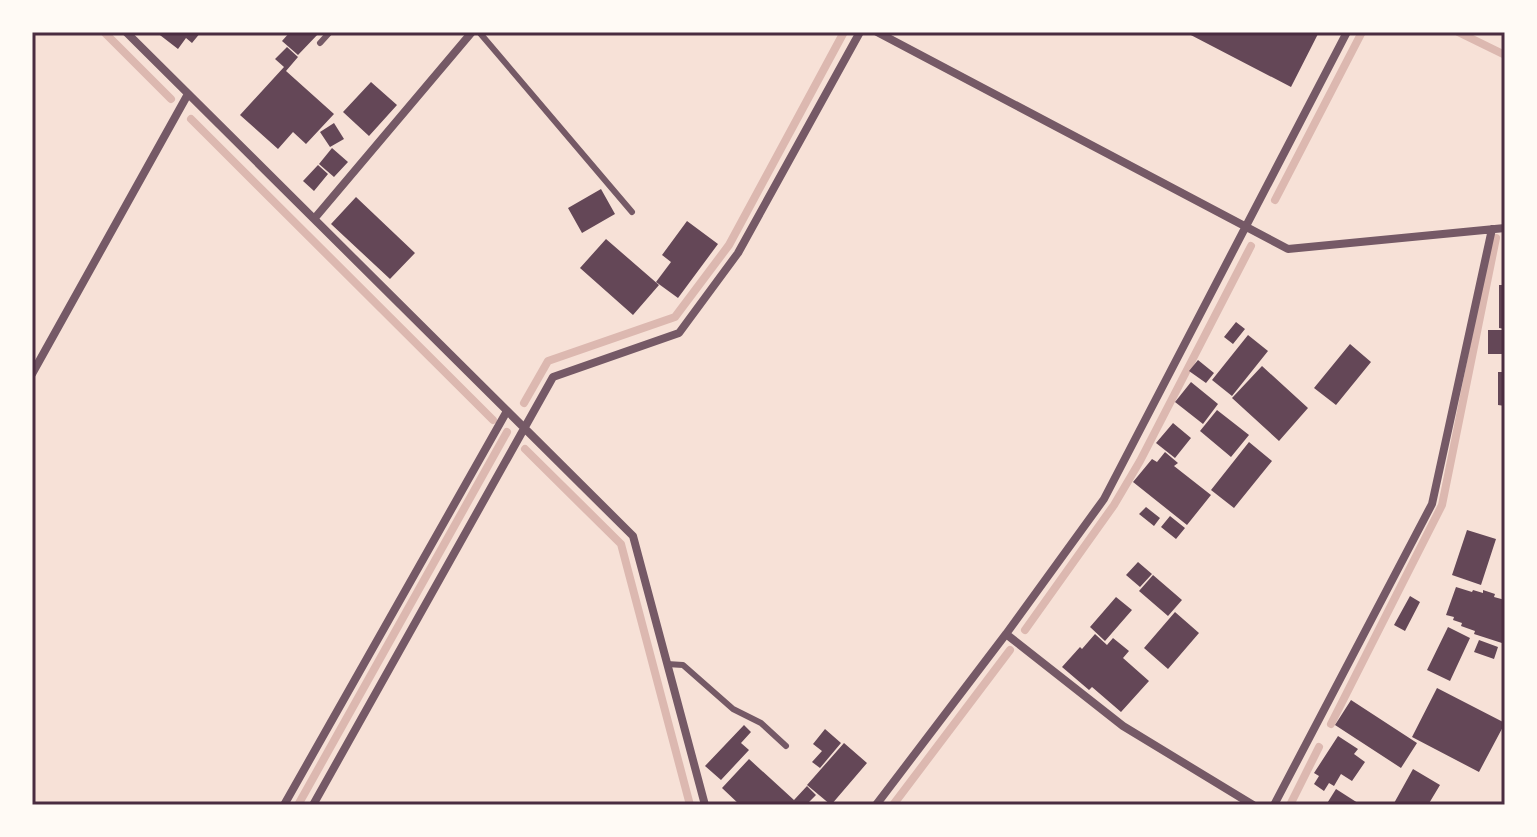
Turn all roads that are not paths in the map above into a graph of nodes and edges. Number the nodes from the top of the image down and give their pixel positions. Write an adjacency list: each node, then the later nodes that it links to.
1 (126, 32): 9 (street)
2 (330, 32): 8 (lane)
3 (472, 32): 11 (street)
4 (479, 32): 10 (lane)
5 (860, 32): 17 (street)
6 (877, 32): 12 (street)
7 (1347, 32): 12 (street)
8 (320, 43)
9 (188, 94): 11 (street); 15 (street)
10 (632, 212)
11 (314, 219): 16 (street)
12 (1247, 225): 14 (street); 18 (street)
13 (1505, 228): 14 (street)
14 (1492, 229): 26 (street)
15 (32, 374)
16 (507, 411): 17 (street); 21 (street)
17 (524, 428): 19 (street); 22 (street)
18 (1006, 634): 24 (street); 25 (street)
19 (667, 664): 20 (lane); 23 (street)
20 (786, 746)
21 (284, 805)
22 (313, 805)
23 (705, 805)
24 (876, 805)
25 (1253, 805)
26 (1274, 805)

